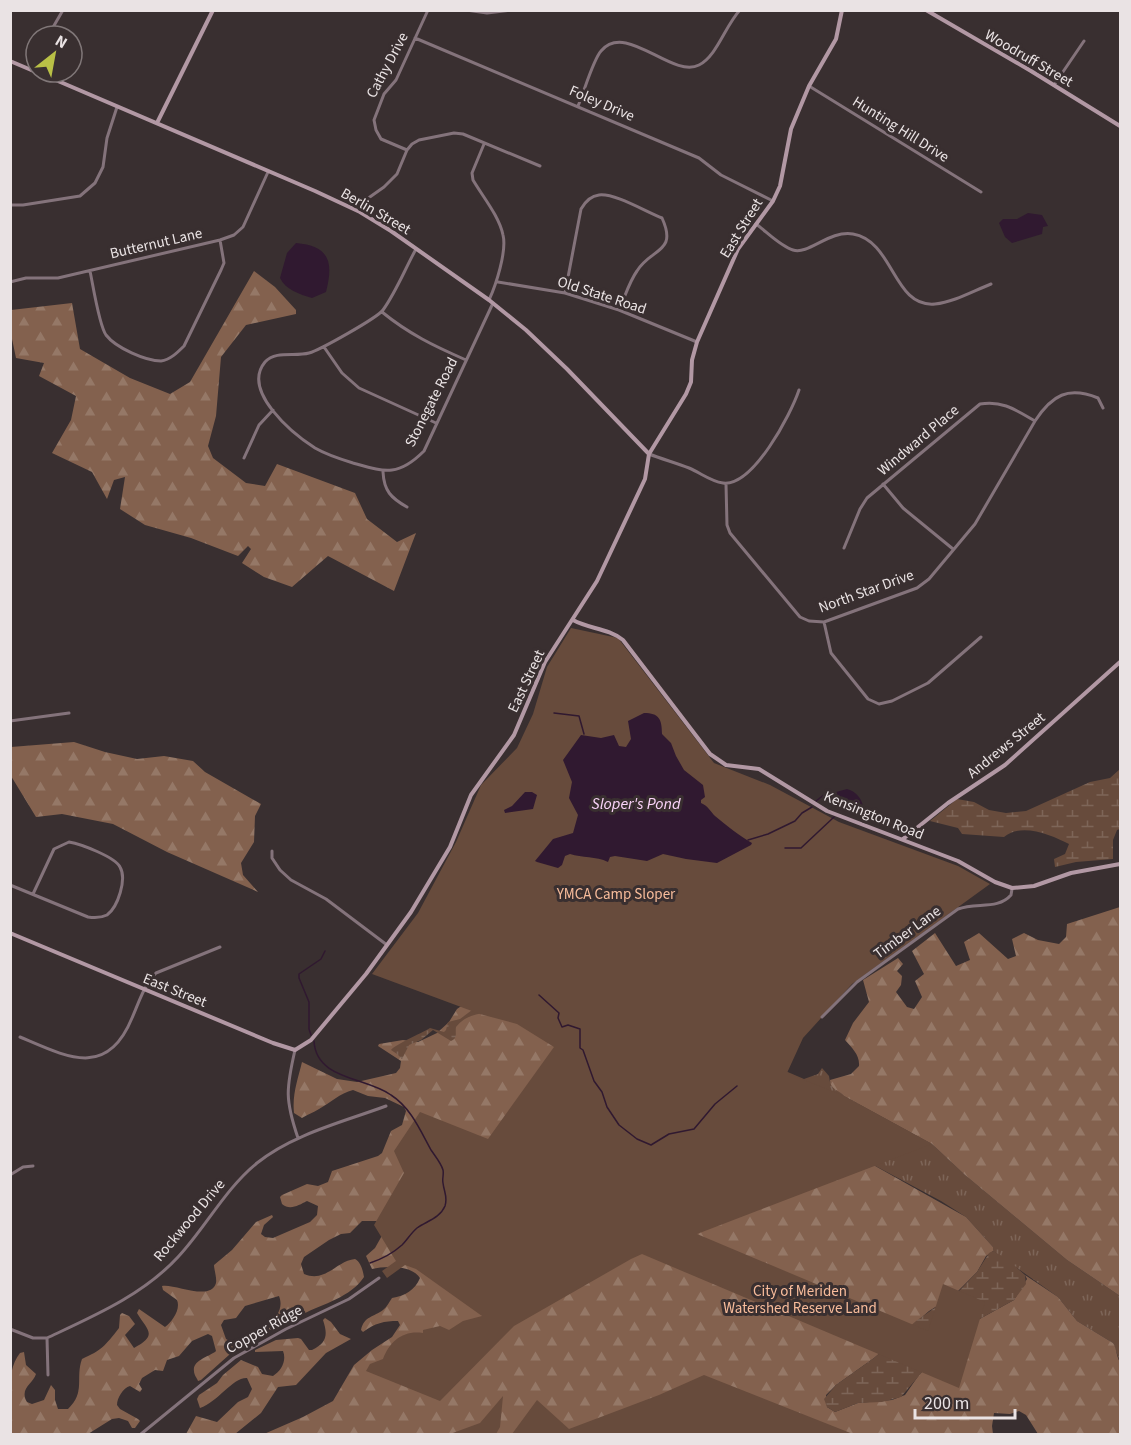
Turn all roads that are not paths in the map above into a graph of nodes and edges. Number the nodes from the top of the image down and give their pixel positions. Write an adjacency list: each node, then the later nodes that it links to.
1 (63, 10): 10 (street)
2 (213, 10): 20 (street)
3 (428, 10): 11 (street, Cathy Drive)
4 (466, 10): 9 (street)
5 (512, 10): 9 (street)
6 (740, 10): 18 (street)
7 (842, 10): 17 (street, East Street)
8 (926, 10): 16 (street, Woodruff Street)
9 (487, 12)
10 (55, 24)
11 (415, 38): 18 (street, Foley Drive); 23 (street, Cathy Drive)
12 (1084, 41): 16 (street)
13 (10, 61): 14 (street, Berlin Street)
14 (24, 67)
15 (64, 84): 19 (street, Berlin Street)
16 (1054, 85): 21 (street, Woodruff Street)
17 (809, 86): 26 (street, Hunting Hill Drive); 27 (street, East Street)
18 (578, 106): 27 (street, Foley Drive)
19 (117, 107): 20 (street, Berlin Street); 28 (street)
20 (157, 123): 25 (street, Berlin Street)
21 (1120, 126)
22 (484, 144): 23 (street); 24 (street); 35 (street, Stonegate Road)
23 (407, 150): 29 (street)
24 (540, 166)
25 (268, 172): 29 (street, Berlin Street); 31 (street, Butternut Lane)
26 (981, 192)
27 (773, 201): 30 (street, East Street)
28 (10, 205)
29 (360, 212): 32 (street, Berlin Street)
30 (756, 224): 36 (street); 41 (street, East Street)
31 (220, 240): 33 (street, Butternut Lane); 33 (street)
32 (416, 249): 38 (street, Berlin Street); 40 (street)
33 (90, 271): 34 (street, Butternut Lane)
34 (10, 282)
35 (498, 282): 37 (street, Old State Road); 38 (street, Stonegate Road)
36 (991, 284)
37 (565, 293): 39 (street, Old State Road); 39 (street)
38 (491, 301): 43 (street, Stonegate Road); 49 (street, Berlin Street)
39 (620, 310): 41 (street, Old State Road)
40 (382, 312): 42 (street); 43 (street)
41 (697, 342): 49 (street, East Street)
42 (324, 347): 46 (street); 48 (street)
43 (466, 360): 48 (street, Stonegate Road)
44 (799, 390): 52 (street)
45 (1103, 408): 47 (street, North Star Drive)
46 (273, 410): 50 (street); 51 (street)
47 (1035, 421): 53 (street, Windward Place); 56 (street, North Star Drive)
48 (437, 423): 51 (street, Stonegate Road)
49 (649, 454): 52 (street); 57 (street, East Street)
50 (244, 458)
51 (383, 472): 54 (street)
52 (726, 484): 58 (street, North Star Drive)
53 (883, 484): 55 (street, Windward Place); 56 (street)
54 (407, 507)
55 (844, 548)
56 (953, 549): 58 (street, North Star Drive)
57 (573, 620): 63 (street, Kensington Road); 70 (street, East Street)
58 (824, 622): 59 (street)
59 (981, 637)
60 (1120, 662): 63 (street, Andrews Street)
61 (69, 713): 62 (street)
62 (10, 721)
63 (902, 840): 67 (street, Kensington Road)
64 (272, 851): 70 (street)
65 (1120, 864): 67 (street)
66 (10, 885): 68 (street)
67 (1012, 888): 73 (street, Timber Lane)
68 (33, 894): 68 (street)
69 (10, 933): 72 (street, East Street)
70 (388, 946): 75 (street, East Street)
71 (220, 947): 72 (street)
72 (144, 990): 74 (street); 75 (street, East Street)
73 (822, 1017)
74 (20, 1037)
75 (296, 1050): 77 (street)
76 (386, 1106): 77 (street, Rockwood Drive)
77 (298, 1138): 82 (street, Rockwood Drive)
78 (33, 1166): 79 (street)
79 (10, 1175)
80 (379, 1278): 84 (street, Copper Ridge)
81 (10, 1329): 82 (street)
82 (47, 1338): 83 (street)
83 (48, 1375)
84 (141, 1434)

